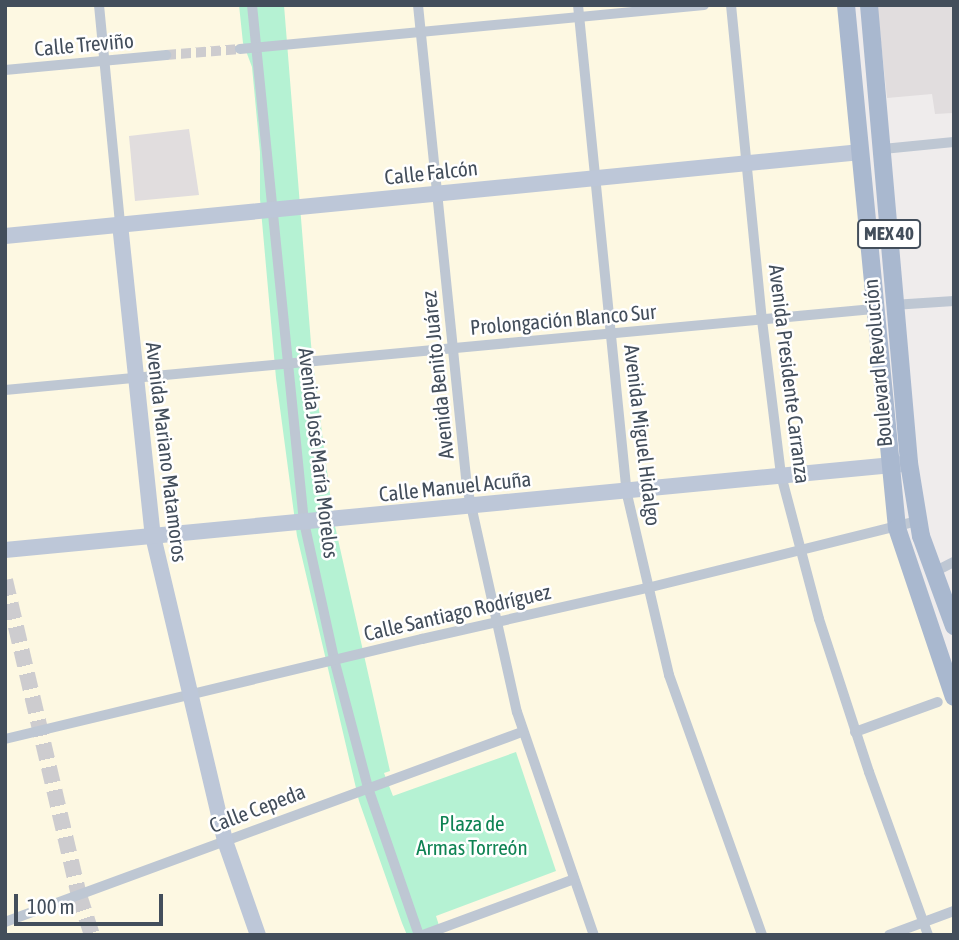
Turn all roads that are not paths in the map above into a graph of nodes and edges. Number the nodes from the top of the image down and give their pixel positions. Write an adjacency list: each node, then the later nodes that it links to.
1 (99, 5): 14 (street, Avenida Mariano Matamoros)
2 (252, 5): 11 (street, Avenida José María Morelos)
3 (418, 5): 10 (street, Avenida Benito Juárez)
4 (578, 5): 9 (street, Avenida Miguel Hidalgo)
5 (704, 5): 9 (street)
6 (732, 5): 19 (street, Avenida Presidente Carranza)
7 (846, 5): 18 (main road, MEX 40)
8 (869, 5): 17 (main road, Boulevard Revolución / MEX 40)
9 (580, 18): 10 (street); 20 (street, Avenida Miguel Hidalgo)
10 (421, 32): 11 (street); 21 (street, Avenida Benito Juárez)
11 (256, 47): 12 (street); 22 (street, Avenida José María Morelos)
12 (240, 49)
13 (166, 55): 14 (street, Calle Treviño)
14 (104, 61): 15 (street, Calle Treviño); 23 (street, Avenida Mariano Matamoros)
15 (5, 70)
16 (954, 142): 17 (street)
17 (883, 149): 26 (main road, Boulevard Revolución / MEX 40)
18 (861, 152): 19 (street, Calle Falcón); 27 (main road, MEX 40)
19 (746, 161): 20 (street, Calle Falcón); 28 (street, Avenida Presidente Carranza)
20 (595, 177): 21 (street, Calle Falcón); 29 (street, Avenida Miguel Hidalgo)
21 (437, 192): 22 (street, Calle Falcón); 30 (street, Avenida Benito Juárez)
22 (273, 209): 23 (street, Calle Falcón); 31 (street, Avenida José María Morelos)
23 (120, 224): 24 (street, Calle Falcón); 32 (street, Avenida Mariano Matamoros)
24 (5, 236)
25 (954, 301): 26 (street)
26 (893, 305): 34 (main road, Boulevard Revolución / MEX 40)
27 (873, 309): 28 (street, Prolongación Blanco Sur); 35 (main road, MEX 40)
28 (762, 320): 29 (street, Prolongación Blanco Sur); 36 (street, Avenida Presidente Carranza)
29 (611, 334): 30 (street, Prolongación Blanco Sur); 37 (street, Avenida Miguel Hidalgo)
30 (455, 348): 31 (street, Prolongación Blanco Sur); 38 (street, Avenida Benito Juárez)
31 (287, 364): 32 (street, Prolongación Blanco Sur); 40 (street, Avenida José María Morelos)
32 (135, 378): 33 (street, Prolongación Blanco Sur); 42 (street, Avenida Mariano Matamoros)
33 (5, 390)
34 (909, 463): 35 (street, Calle Manuel Acuña); 39 (main road, Boulevard Revolución / MEX 40)
35 (890, 465): 36 (street, Calle Manuel Acuña); 41 (main road, MEX 40)
36 (781, 475): 37 (street, Calle Manuel Acuña); 44 (street, Avenida Presidente Carranza)
37 (626, 490): 38 (street, Calle Manuel Acuña); 47 (street, Avenida Miguel Hidalgo)
38 (471, 505): 40 (street, Calle Manuel Acuña); 48 (street, Avenida Benito Juárez)
39 (917, 521): 41 (street, Calle Santiago Rodríguez); 46 (main road, Boulevard Revolución / MEX 40)
40 (304, 522): 42 (street, Calle Manuel Acuña); 50 (street, Avenida José María Morelos)
41 (897, 528): 44 (street, Calle Santiago Rodríguez); 52 (main road, MEX 40)
42 (153, 536): 43 (street, Calle Manuel Acuña); 51 (street, Avenida Mariano Matamoros)
43 (5, 550)
44 (799, 551): 47 (street, Calle Santiago Rodríguez); 54 (street, Avenida Presidente Carranza)
45 (954, 562): 46 (street)
46 (934, 572): 49 (main road, Boulevard Revolución / MEX 40)
47 (647, 588): 48 (street, Calle Santiago Rodríguez); 65 (street, Avenida Miguel Hidalgo)
48 (496, 622): 50 (street, Calle Santiago Rodríguez); 53 (street, Avenida Benito Juárez)
49 (954, 626)
50 (334, 659): 51 (street, Calle Santiago Rodríguez); 56 (street, Avenida José María Morelos)
51 (190, 694): 55 (street, Calle Santiago Rodríguez); 57 (street, Avenida Mariano Matamoros)
52 (946, 699): 54 (street)
53 (522, 732): 56 (street, Calle Cepeda); 58 (street, Avenida Benito Juárez)
54 (855, 732): 61 (street, Avenida Presidente Carranza)
55 (5, 739)
56 (368, 788): 57 (street, Calle Cepeda); 63 (street, Avenida José María Morelos)
57 (225, 841): 60 (street, Calle Cepeda); 62 (street, Avenida Mariano Matamoros)
58 (574, 879): 63 (street); 64 (street, Avenida Benito Juárez)
59 (954, 911): 61 (street)
60 (5, 922)
61 (924, 922): 66 (street); 67 (street, Avenida Presidente Carranza)
62 (258, 935)
63 (421, 935)
64 (594, 935)
65 (762, 935)
66 (888, 935)
67 (928, 935)

